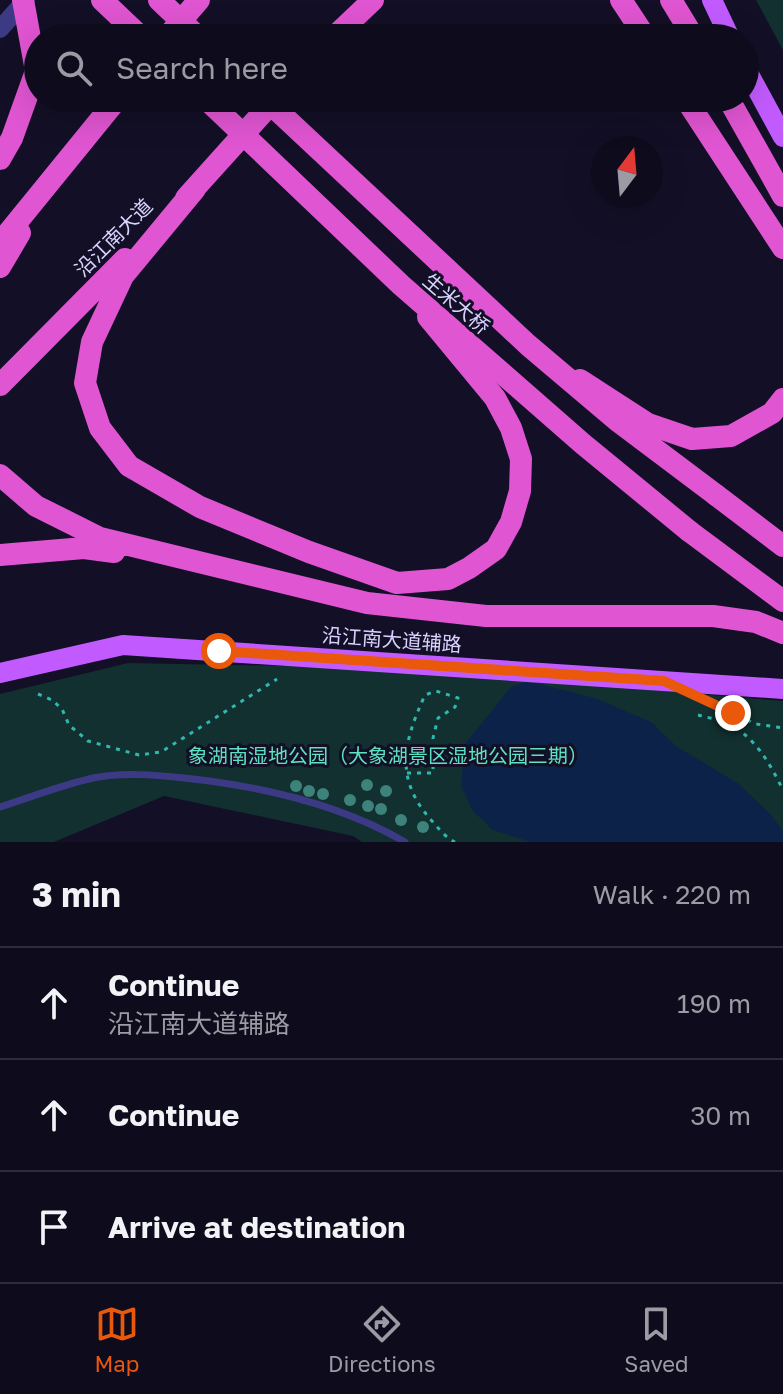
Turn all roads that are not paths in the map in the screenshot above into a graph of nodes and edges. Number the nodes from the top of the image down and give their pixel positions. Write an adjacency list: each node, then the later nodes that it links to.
1 (25, 0): 10 (highway, bridge); 19 (street)
2 (102, 0): 11 (highway)
3 (159, 0): 13 (highway, bridge)
4 (199, 0): 12 (highway)
5 (354, 0): 14 (highway)
6 (373, 0): 15 (highway)
7 (621, 0): 16 (highway)
8 (673, 0): 17 (highway)
9 (712, 0): 18 (main road)
10 (29, 24)
11 (127, 24)
12 (178, 24)
13 (184, 24)
14 (336, 24)
15 (348, 24)
16 (637, 24)
17 (686, 24)
18 (723, 24)
19 (0, 29)
20 (759, 93): 28 (main road)
21 (24, 104): 29 (highway, bridge)
22 (107, 112): 30 (highway)
23 (220, 112): 36 (highway, 生米大桥, bridge)
24 (264, 112): 31 (highway, 沿江南大道)
25 (279, 112): 37 (highway, 生米大桥, bridge)
26 (694, 112): 34 (highway)
27 (736, 112): 32 (highway)
28 (783, 137)
29 (0, 159)
30 (49, 183): 33 (highway); 35 (highway)
31 (195, 189): 36 (highway, bridge); 38 (highway, 沿江南大道)
32 (783, 196)
33 (0, 243)
34 (783, 248)
35 (0, 267)
36 (401, 285): 44 (highway, 生米大桥, bridge)
37 (528, 345): 39 (highway, bridge); 41 (highway, 生米大桥, bridge)
38 (0, 385)
39 (783, 399)
40 (0, 476): 43 (highway)
41 (783, 546)
42 (0, 555): 43 (highway)
43 (189, 560): 45 (highway)
44 (783, 601)
45 (783, 633)
46 (0, 673): 47 (main road, 沿江南大道辅路)
47 (783, 689)
48 (0, 807): 49 (lane)
49 (405, 842)

